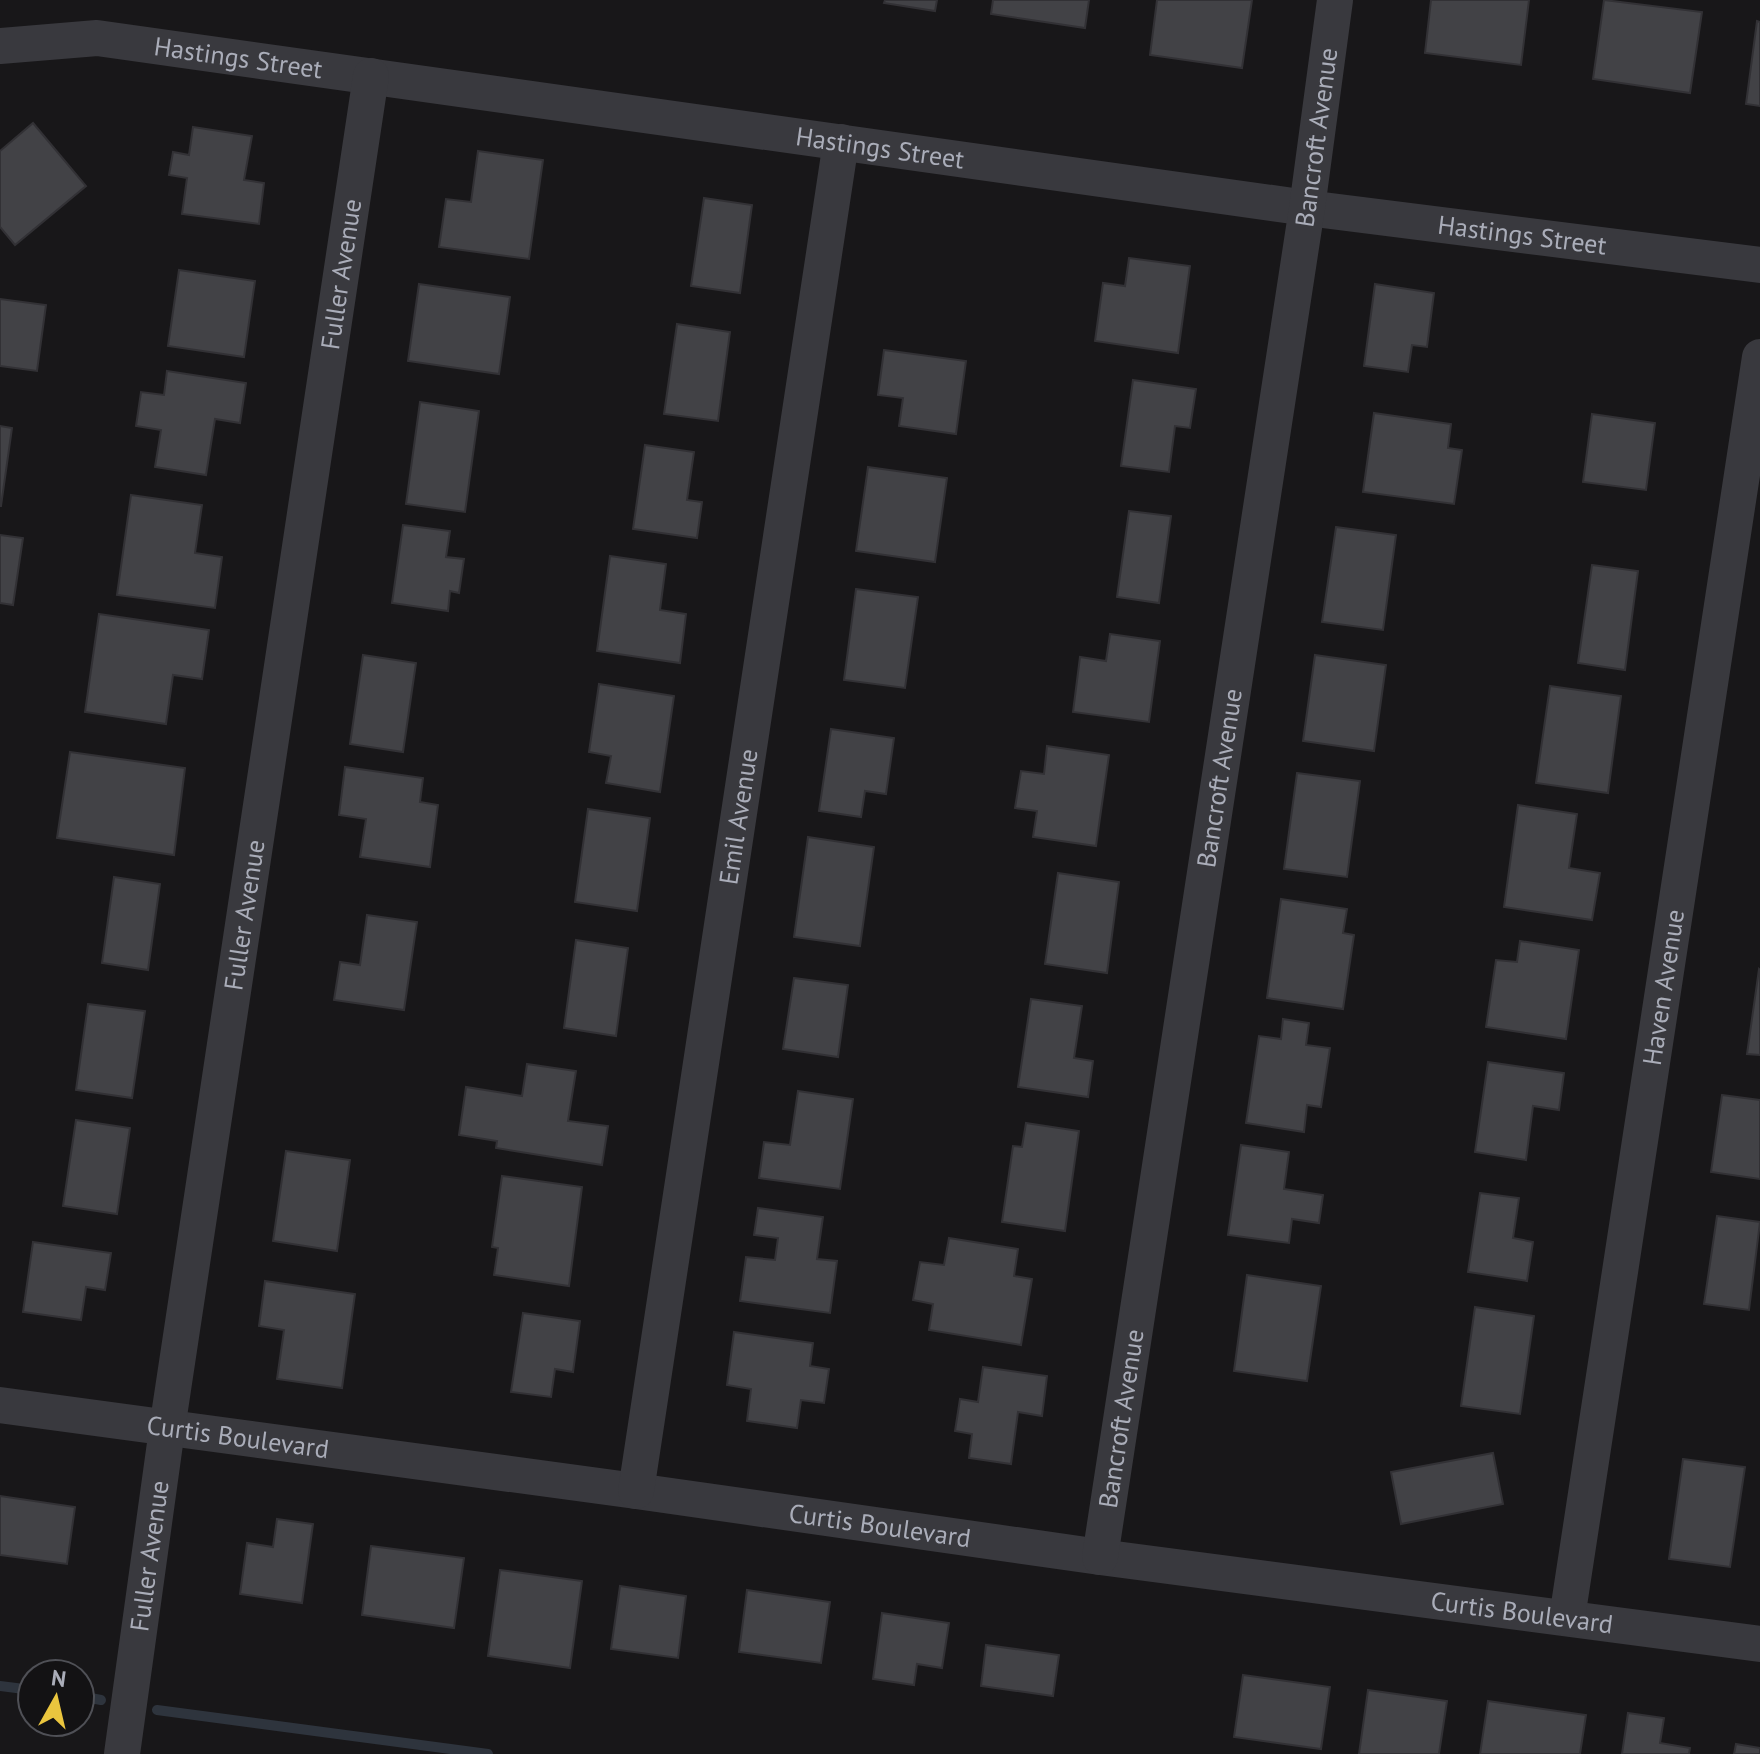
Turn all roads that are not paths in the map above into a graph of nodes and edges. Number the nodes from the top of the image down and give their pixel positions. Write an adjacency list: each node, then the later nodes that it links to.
1 (1335, 0): 5 (street, Bancroft Avenue)
2 (0, 46): 3 (street, Hastings Street)
3 (371, 76): 4 (street, Hastings Street); 9 (street, Fuller Avenue)
4 (841, 142): 5 (street, Hastings Street); 10 (street, Emil Avenue)
5 (1307, 208): 6 (street, Hastings Street); 11 (street, Bancroft Avenue)
6 (1760, 265)
7 (1760, 357): 12 (street, Haven Avenue)
8 (0, 1405): 9 (street, Curtis Boulevard)
9 (167, 1429): 10 (street, Curtis Boulevard); 14 (street, Fuller Avenue)
10 (636, 1491): 11 (street, Curtis Boulevard)
11 (1100, 1557): 12 (street, Curtis Boulevard)
12 (1567, 1618): 13 (street, Curtis Boulevard)
13 (1760, 1644)
14 (122, 1754)

